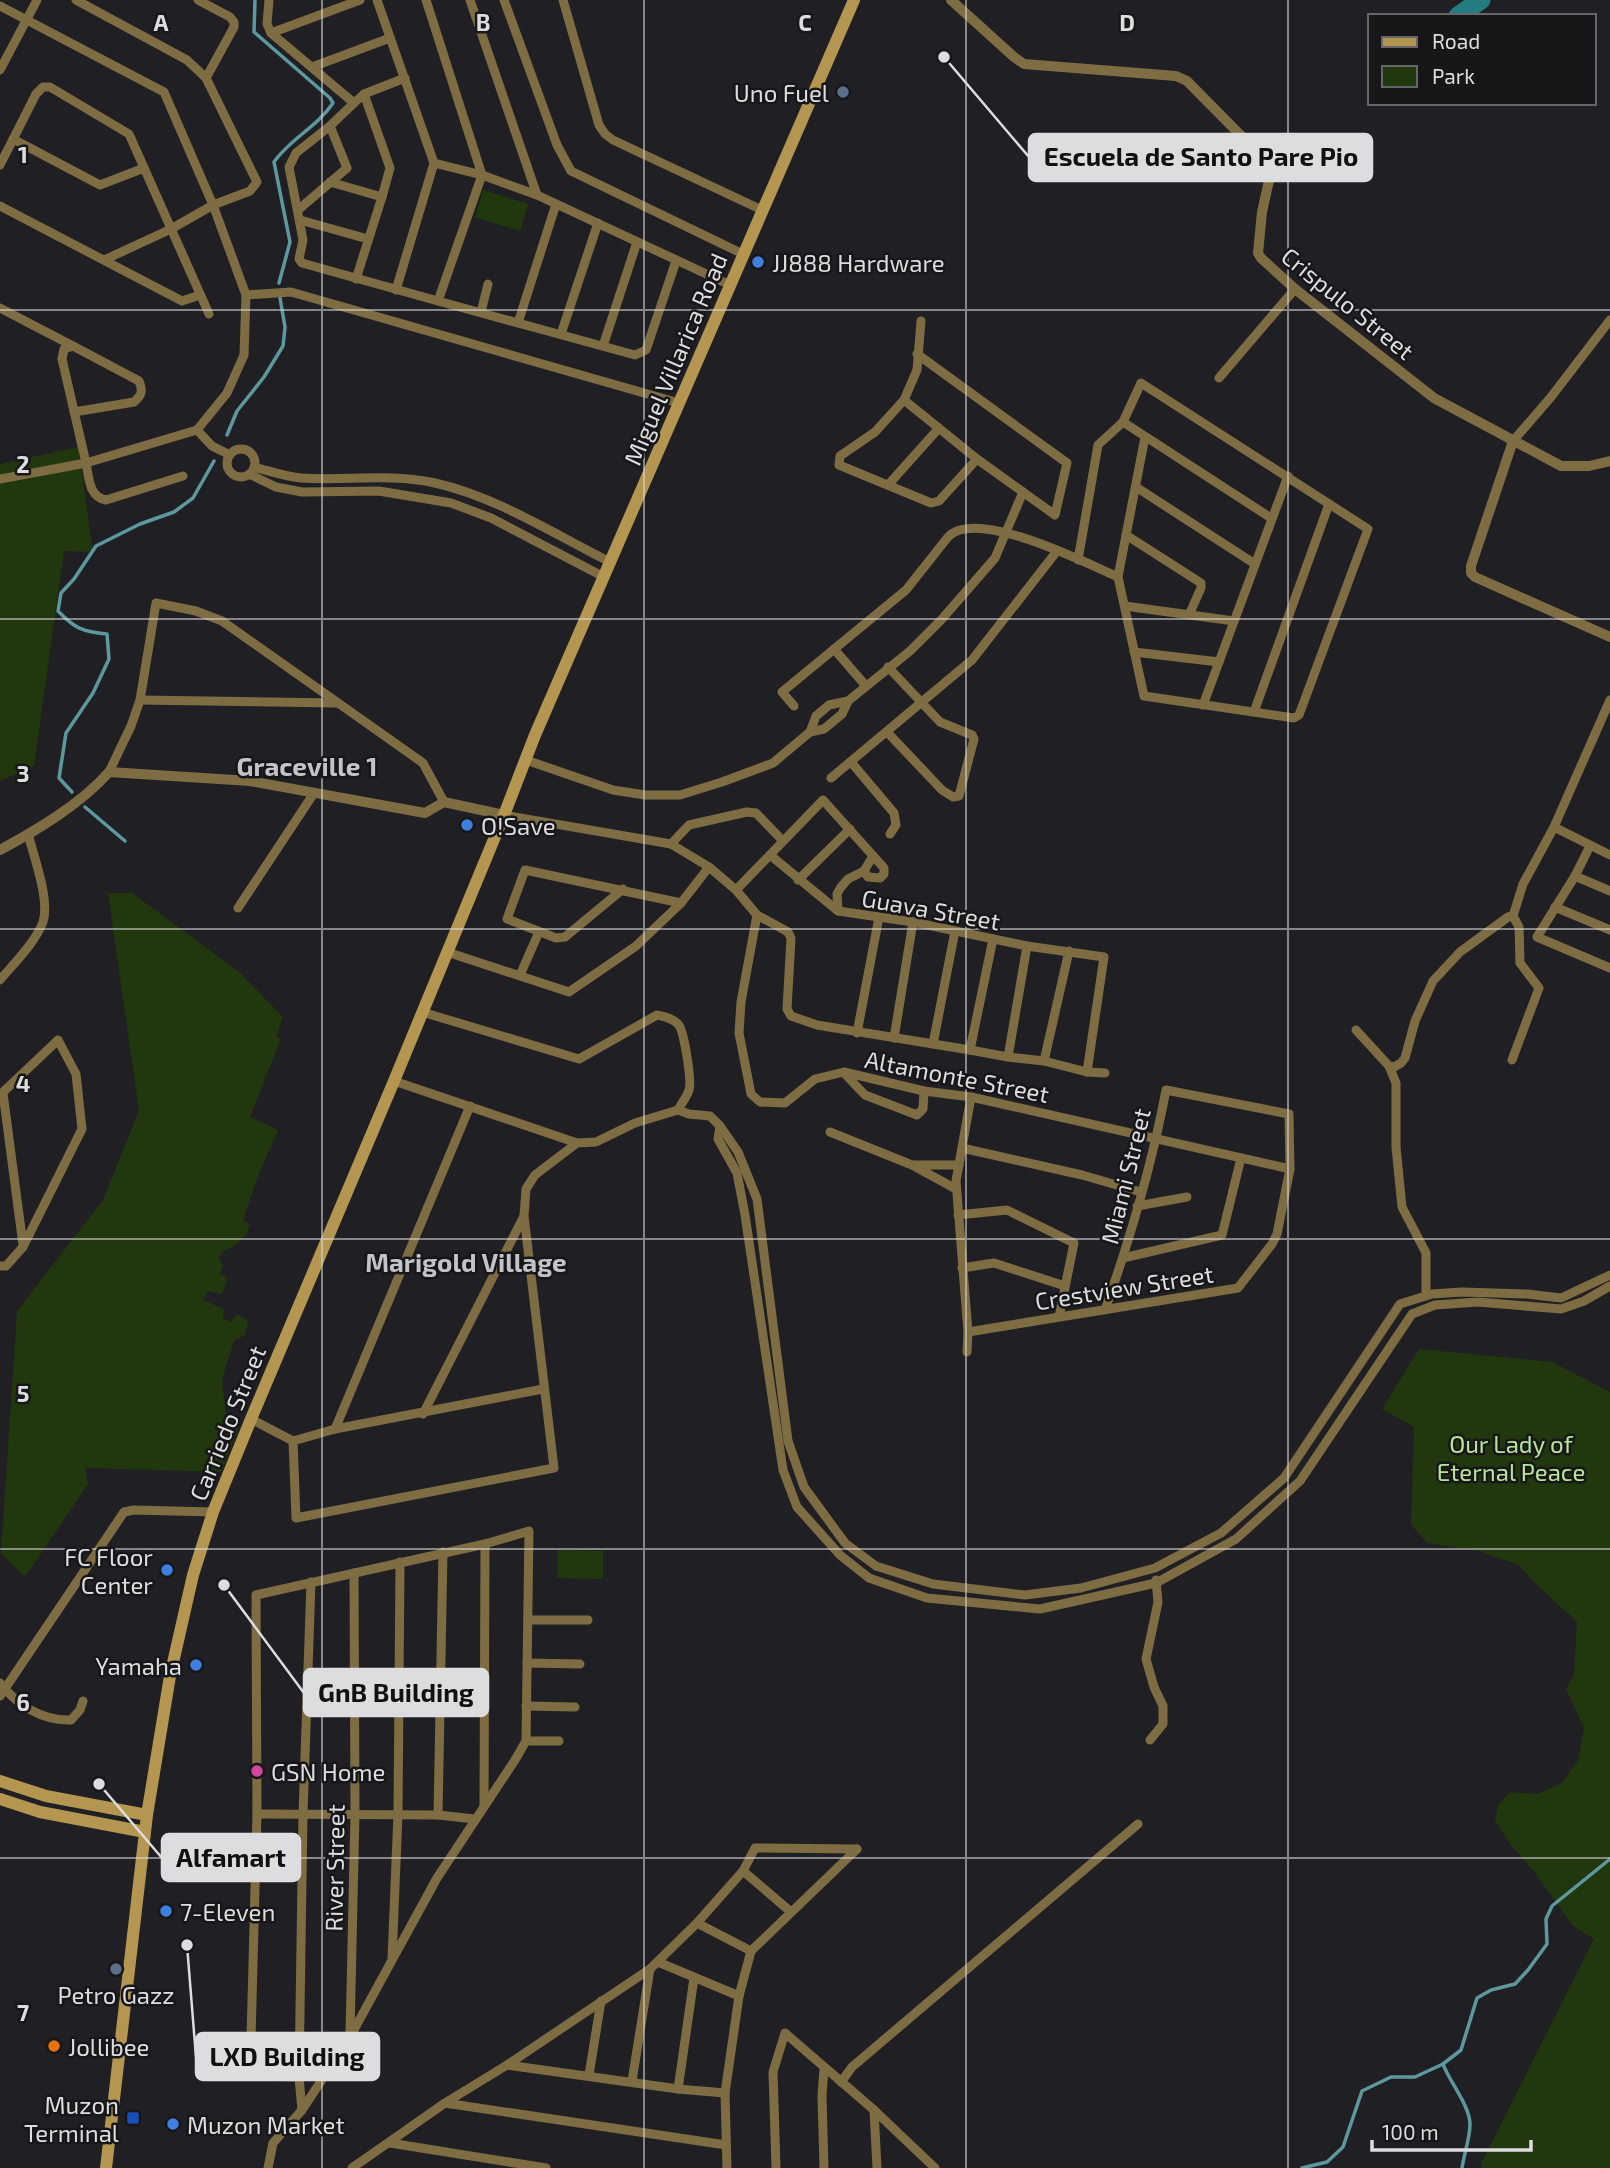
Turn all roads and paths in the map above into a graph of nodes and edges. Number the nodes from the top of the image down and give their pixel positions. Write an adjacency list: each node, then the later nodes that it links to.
1 (37, 0): 14 (street)
2 (76, 0): 19 (street)
3 (198, 0): 19 (street)
4 (268, 0): 15 (street)
5 (360, 0): 15 (street)
6 (377, 0): 16 (street)
7 (426, 0): 28 (street)
8 (470, 0): 30 (street)
9 (504, 0): 41 (street)
10 (563, 0): 35 (street)
11 (854, 0): 35 (main road, Miguel Villarica Road)
12 (951, 0): 47 (street, Crispulo Street)
13 (0, 6): 14 (street)
14 (27, 20): 18 (street); 33 (street)
15 (271, 33): 17 (street)
16 (390, 38): 17 (street); 20 (street)
17 (312, 67): 22 (street)
18 (0, 70)
19 (206, 78): 33 (street)
20 (405, 78): 21 (street); 25 (street)
21 (364, 94): 22 (street); 31 (street)
22 (354, 103): 23 (street)
23 (330, 126): 29 (street); 36 (street)
24 (13, 139): 26 (street); 27 (street); 27 (street)
25 (434, 163): 28 (street); 48 (street)
26 (0, 165)
27 (145, 168): 38 (street)
28 (482, 175): 30 (street); 51 (street)
29 (330, 182): 31 (street); 36 (street)
30 (537, 195): 32 (street)
31 (382, 197): 39 (street)
32 (556, 204): 37 (street); 57 (street)
33 (213, 205): 38 (street); 50 (street)
34 (0, 206): 42 (street)
35 (762, 210): 41 (main road, Miguel Villarica Road)
36 (299, 215): 39 (street); 44 (street)
37 (598, 223): 40 (street); 58 (street)
38 (171, 229): 42 (street); 49 (street)
39 (368, 239): 44 (street)
40 (638, 242): 43 (street); 60 (street)
41 (743, 254): 46 (main road, Miguel Villarica Road)
42 (104, 260): 49 (street)
43 (676, 261): 46 (street); 60 (street)
44 (356, 279): 48 (street)
45 (488, 284): 53 (street)
46 (730, 285): 64 (main road, Miguel Villarica Road)
47 (1295, 289): 62 (street); 70 (street, Crispulo Street)
48 (396, 290): 51 (street)
49 (201, 295): 54 (street)
50 (246, 295): 64 (street); 68 (street)
51 (438, 301): 53 (street)
52 (0, 308): 59 (street)
53 (481, 312): 57 (street)
54 (209, 314)
55 (1610, 320): 70 (street)
56 (921, 321): 61 (street)
57 (518, 323): 58 (street)
58 (561, 334): 60 (street)
59 (74, 345): 65 (street); 65 (street)
60 (603, 346)
61 (917, 354): 63 (street); 81 (street)
62 (1219, 378)
63 (904, 400): 67 (street); 79 (street)
64 (679, 403): 88 (main road, Miguel Villarica Road)
65 (74, 412): 74 (street)
66 (1123, 422): 69 (street); 77 (street); 87 (street)
67 (939, 428): 72 (street); 79 (street)
68 (197, 430): 71 (street); 74 (street)
69 (1145, 437): 80 (street); 83 (street)
70 (1513, 442): 73 (street, Crispulo Street); 95 (street)
71 (230, 454): 75 (street); 75 (street)
72 (977, 459): 79 (street); 81 (street)
73 (1610, 461)
74 (86, 463): 76 (street); 78 (street)
75 (252, 471): 88 (street); 90 (street)
76 (183, 476)
77 (1288, 476): 82 (street); 83 (street)
78 (0, 479)
79 (888, 485)
80 (1136, 487): 85 (street); 89 (street)
81 (1023, 492): 84 (street)
82 (1329, 504): 108 (street); 108 (street)
83 (1271, 518): 89 (street)
84 (1005, 532): 86 (street); 96 (street); 99 (street)
85 (1126, 535): 91 (street); 93 (street)
86 (1057, 551): 87 (street); 105 (street)
87 (1078, 560): 91 (street)
88 (610, 562): 90 (main road, Miguel Villarica Road)
89 (1255, 564): 94 (street)
90 (604, 577): 111 (main road, Miguel Villarica Road)
91 (1118, 577): 92 (street)
92 (1125, 607): 93 (street); 97 (street)
93 (1189, 615): 94 (street)
94 (1234, 621): 98 (street)
95 (1610, 637)
96 (834, 649): 100 (street); 107 (street)
97 (1134, 652): 98 (street); 106 (street)
98 (1219, 662): 106 (street)
99 (888, 667): 100 (street); 105 (street)
100 (866, 686): 103 (street)
101 (140, 700): 104 (street); 104 (street); 114 (street)
102 (1610, 700): 119 (street)
103 (848, 701): 109 (street); 109 (street)
104 (339, 704): 117 (street)
105 (921, 704): 110 (street); 110 (street)
106 (1203, 705): 108 (street)
107 (794, 706)
108 (1254, 712)
109 (810, 732): 112 (street)
110 (887, 732): 113 (street)
111 (535, 734): 112 (main road, Carriedo Street)
112 (526, 760): 118 (main road, Carriedo Street)
113 (851, 762): 115 (street); 122 (street)
114 (109, 772): 116 (street); 121 (street)
115 (831, 778)
116 (314, 793): 117 (street); 139 (street)
117 (444, 802): 118 (street)
118 (504, 815): 124 (street); 151 (main road, Carriedo Street)
119 (1554, 827): 125 (street); 142 (street)
120 (850, 829): 123 (street); 129 (street); 133 (street)
121 (28, 834): 126 (street); 154 (street)
122 (890, 834)
123 (783, 841): 124 (street); 127 (street)
124 (671, 844): 130 (street)
125 (1590, 846): 128 (street); 132 (street)
126 (0, 850)
127 (770, 855): 133 (street, Guava Street); 135 (street)
128 (1610, 855)
129 (873, 856): 131 (street); 131 (street)
130 (709, 867): 135 (street); 137 (street)
131 (864, 871): 140 (street)
132 (1575, 876): 136 (street); 138 (street)
133 (798, 880): 140 (street, Guava Street)
134 (622, 889): 137 (street); 146 (street); 146 (street)
135 (736, 890): 141 (street)
136 (1610, 891)
137 (681, 903): 153 (street)
138 (1555, 907): 145 (street); 152 (street)
139 (238, 908)
140 (838, 911): 143 (street, Guava Street)
141 (757, 915): 157 (street); 165 (street, Altamonte Street)
142 (1513, 916): 162 (street); 164 (street)
143 (879, 918): 144 (street, Guava Street); 157 (street)
144 (913, 922): 147 (street, Guava Street); 158 (street)
145 (1610, 930)
146 (539, 932): 153 (street)
147 (955, 932): 148 (street, Guava Street); 159 (street)
148 (993, 939): 149 (street, Guava Street); 160 (street)
149 (1027, 946): 150 (street, Guava Street); 161 (street)
150 (1069, 951): 163 (street); 166 (street, Guava Street)
151 (447, 953): 153 (street); 155 (main road, Carriedo Street)
152 (1610, 968)
153 (520, 975)
154 (0, 981)
155 (422, 1012): 168 (main road, Carriedo Street); 174 (street)
156 (1356, 1030): 164 (street)
157 (857, 1033): 158 (street)
158 (894, 1038): 159 (street)
159 (933, 1044): 160 (street)
160 (970, 1049): 161 (street)
161 (1008, 1058): 163 (street)
162 (1512, 1059)
163 (1044, 1061): 166 (street)
164 (1389, 1066): 197 (street)
165 (844, 1072): 170 (street, Altamonte Street); 170 (street)
166 (1087, 1072): 167 (street)
167 (1105, 1073)
168 (394, 1081): 173 (street); 204 (main road, Carriedo Street)
169 (1166, 1090): 177 (street, Miami Street); 183 (street, Crestview Street)
170 (924, 1091): 172 (street, Altamonte Street)
171 (1, 1094): 190 (street); 190 (street)
172 (971, 1097): 177 (street, Altamonte Street); 179 (street)
173 (470, 1106): 178 (street); 205 (street)
174 (678, 1110): 175 (street); 178 (street)
175 (720, 1126): 211 (street); 214 (street)
176 (830, 1132): 181 (street)
177 (1157, 1137): 180 (street, Altamonte Street); 185 (street, Miami Street)
178 (577, 1143): 189 (street)
179 (962, 1148): 182 (street); 185 (street)
180 (1241, 1158): 183 (street, Altamonte Street); 191 (street)
181 (912, 1165): 182 (street); 184 (street)
182 (959, 1165): 184 (street)
183 (1290, 1168): 198 (street, Crestview Street)
184 (956, 1189): 188 (street)
185 (1141, 1192): 187 (street, Miami Street)
186 (1187, 1197): 187 (street)
187 (1137, 1206): 191 (street, Miami Street)
188 (958, 1215): 193 (street); 195 (street)
189 (524, 1216): 202 (street); 203 (street)
190 (23, 1247): 192 (street)
191 (1124, 1258): 198 (street, Miami Street)
192 (0, 1266)
193 (962, 1268): 195 (street); 200 (street)
194 (1610, 1275): 197 (street)
195 (1065, 1286): 199 (street)
196 (1610, 1286): 216 (street)
197 (1426, 1296): 212 (street)
198 (1105, 1310): 199 (street, Crestview Street)
199 (1059, 1317): 200 (street, Crestview Street)
200 (968, 1332): 201 (street)
201 (967, 1352)
202 (543, 1389): 203 (street); 206 (street)
203 (423, 1414): 205 (street)
204 (251, 1419): 206 (street); 207 (main road, Carriedo Street)
205 (335, 1429): 206 (street)
206 (293, 1441)
207 (213, 1511): 221 (street); 235 (main road, Carriedo Street)
208 (485, 1544): 209 (street); 218 (street); 230 (street)
209 (443, 1552): 210 (street); 236 (street)
210 (400, 1562): 213 (street); 234 (street)
211 (876, 1566): 212 (street); 214 (street)
212 (1155, 1568): 216 (street)
213 (354, 1573): 215 (street); 233 (street, River Street)
214 (869, 1578): 216 (street)
215 (311, 1582): 231 (street); 232 (street)
216 (1156, 1583): 225 (street)
217 (588, 1619): 218 (street)
218 (528, 1620): 219 (street)
219 (527, 1663): 220 (street); 223 (street)
220 (580, 1664)
221 (2, 1689): 222 (street)
222 (83, 1701)
223 (526, 1706): 224 (street); 226 (street)
224 (575, 1707)
225 (1150, 1740)
226 (526, 1741): 227 (street); 230 (street)
227 (559, 1741)
228 (0, 1781): 235 (main road)
229 (0, 1799): 239 (main road)
230 (484, 1807): 237 (street)
231 (257, 1814): 232 (street); 254 (street)
232 (303, 1814): 233 (street); 254 (street)
233 (355, 1814): 234 (street); 250 (street, River Street)
234 (398, 1814): 236 (street); 245 (street)
235 (147, 1815): 239 (main road, Carriedo Street)
236 (438, 1815): 237 (street)
237 (475, 1819): 245 (street)
238 (1138, 1824): 256 (street)
239 (145, 1832): 266 (main road, Carriedo Street)
240 (743, 1871): 241 (street); 241 (street); 242 (street)
241 (791, 1912): 243 (street)
242 (697, 1923): 243 (street); 244 (street)
243 (751, 1951): 248 (street)
244 (658, 1962): 246 (street); 247 (street)
245 (391, 1963): 250 (street)
246 (650, 1969): 249 (street); 255 (street)
247 (694, 1978): 248 (street); 257 (street)
248 (739, 1996): 258 (street)
249 (601, 2001): 251 (street); 253 (street)
250 (350, 2037): 260 (street)
251 (507, 2065): 253 (street); 259 (street)
252 (824, 2068): 256 (street); 271 (street); 272 (street)
253 (589, 2075): 255 (street)
254 (299, 2077): 260 (street)
255 (632, 2081): 257 (street)
256 (841, 2082): 261 (street)
257 (678, 2089): 258 (street)
258 (725, 2093): 263 (street)
259 (445, 2103): 262 (street); 263 (street)
260 (302, 2110): 267 (street)
261 (874, 2110): 265 (street); 273 (street)
262 (390, 2143): 264 (street); 268 (street)
263 (726, 2145): 270 (street)
264 (493, 2164): 269 (street)
265 (932, 2167)
266 (106, 2168)
267 (268, 2168)
268 (352, 2168)
269 (547, 2168)
270 (727, 2168)
271 (776, 2168)
272 (824, 2168)
273 (877, 2168)

